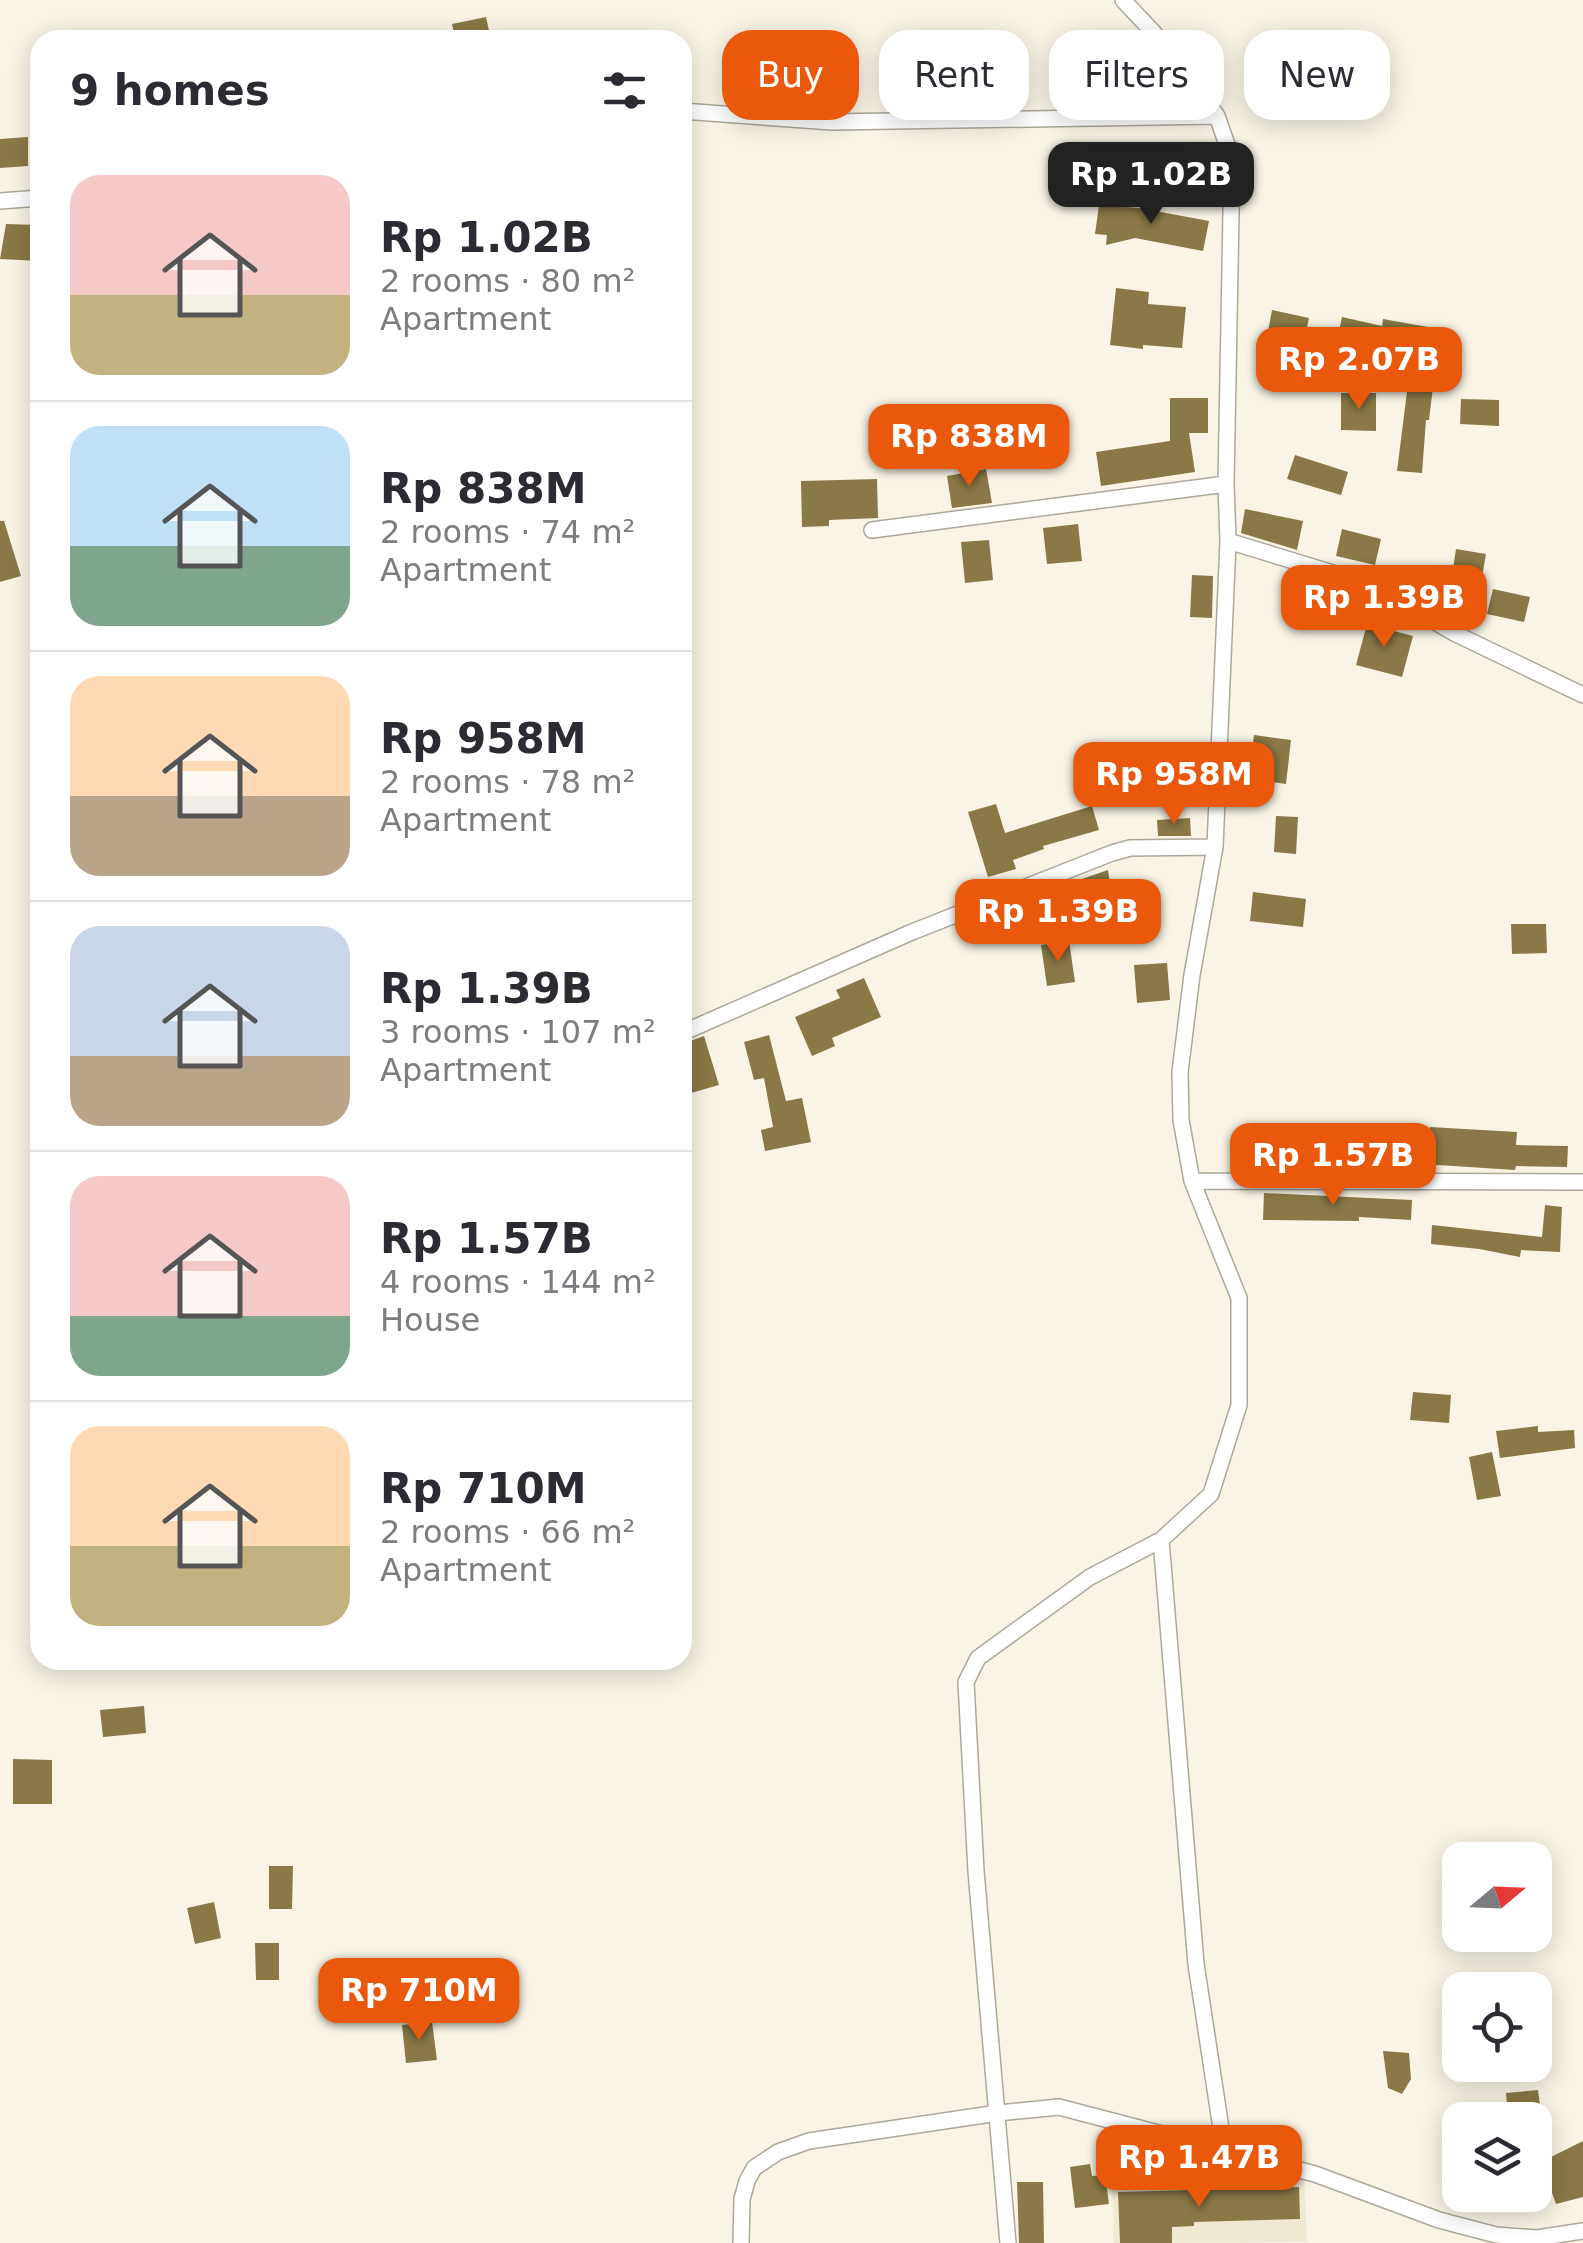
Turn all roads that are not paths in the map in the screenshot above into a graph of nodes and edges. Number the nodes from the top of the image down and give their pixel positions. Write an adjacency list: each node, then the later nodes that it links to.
1 (1123, 0): 2 (street)
2 (1151, 30)
3 (692, 111): 4 (street)
4 (1049, 119)
5 (1217, 120): 8 (street)
6 (30, 199): 7 (street)
7 (0, 201)
8 (1226, 484): 9 (street); 10 (street)
9 (872, 530)
10 (1228, 540): 11 (street); 12 (street)
11 (1583, 695)
12 (1215, 847): 13 (street); 14 (street)
13 (692, 1030)
14 (1192, 1181): 15 (street); 16 (street)
15 (1583, 1182)
16 (1161, 1540): 17 (street); 18 (street)
17 (998, 2112): 18 (street); 20 (street); 21 (street)
18 (1224, 2148): 19 (street)
19 (1583, 2231)
20 (742, 2243)
21 (1008, 2243)

